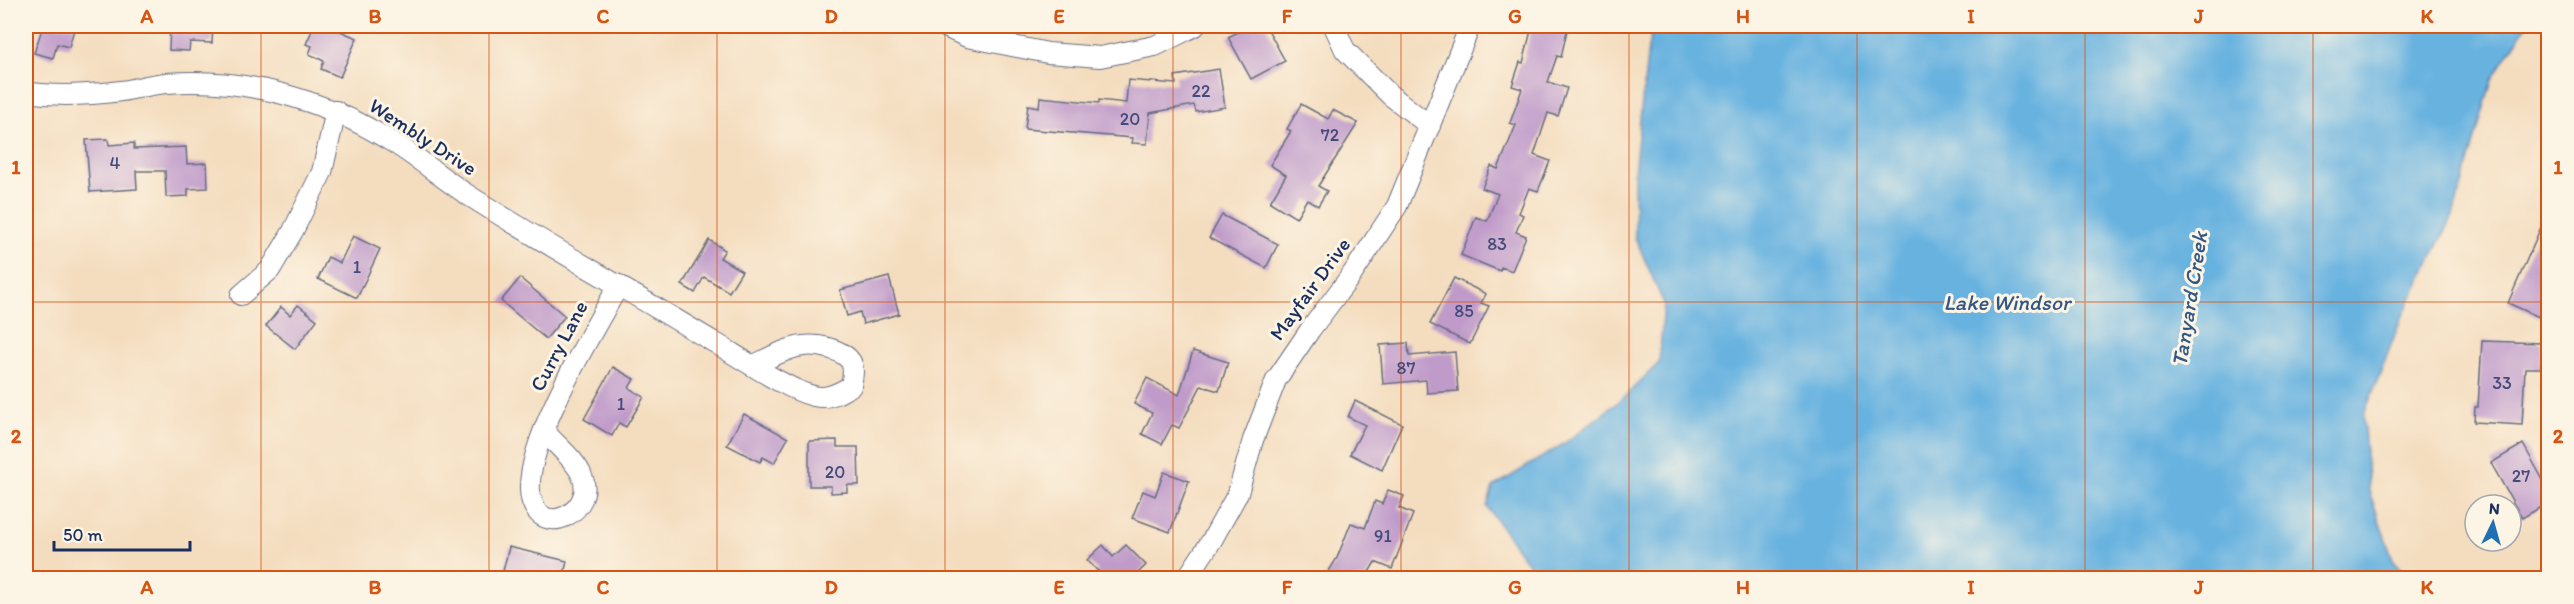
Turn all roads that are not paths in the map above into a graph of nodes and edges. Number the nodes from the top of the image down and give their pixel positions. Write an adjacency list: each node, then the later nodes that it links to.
1 (943, 26): 2 (street)
2 (1195, 26)
3 (1334, 26): 7 (street)
4 (1470, 26): 7 (street, Mayfair Drive)
5 (26, 92): 6 (street, Wembly Drive)
6 (336, 111): 8 (street, Wembly Drive); 9 (street)
7 (1430, 126): 12 (street, Mayfair Drive)
8 (619, 285): 10 (street, Wembly Drive); 11 (street, Curry Lane)
9 (241, 295)
10 (754, 365)
11 (544, 430)
12 (1187, 579)

